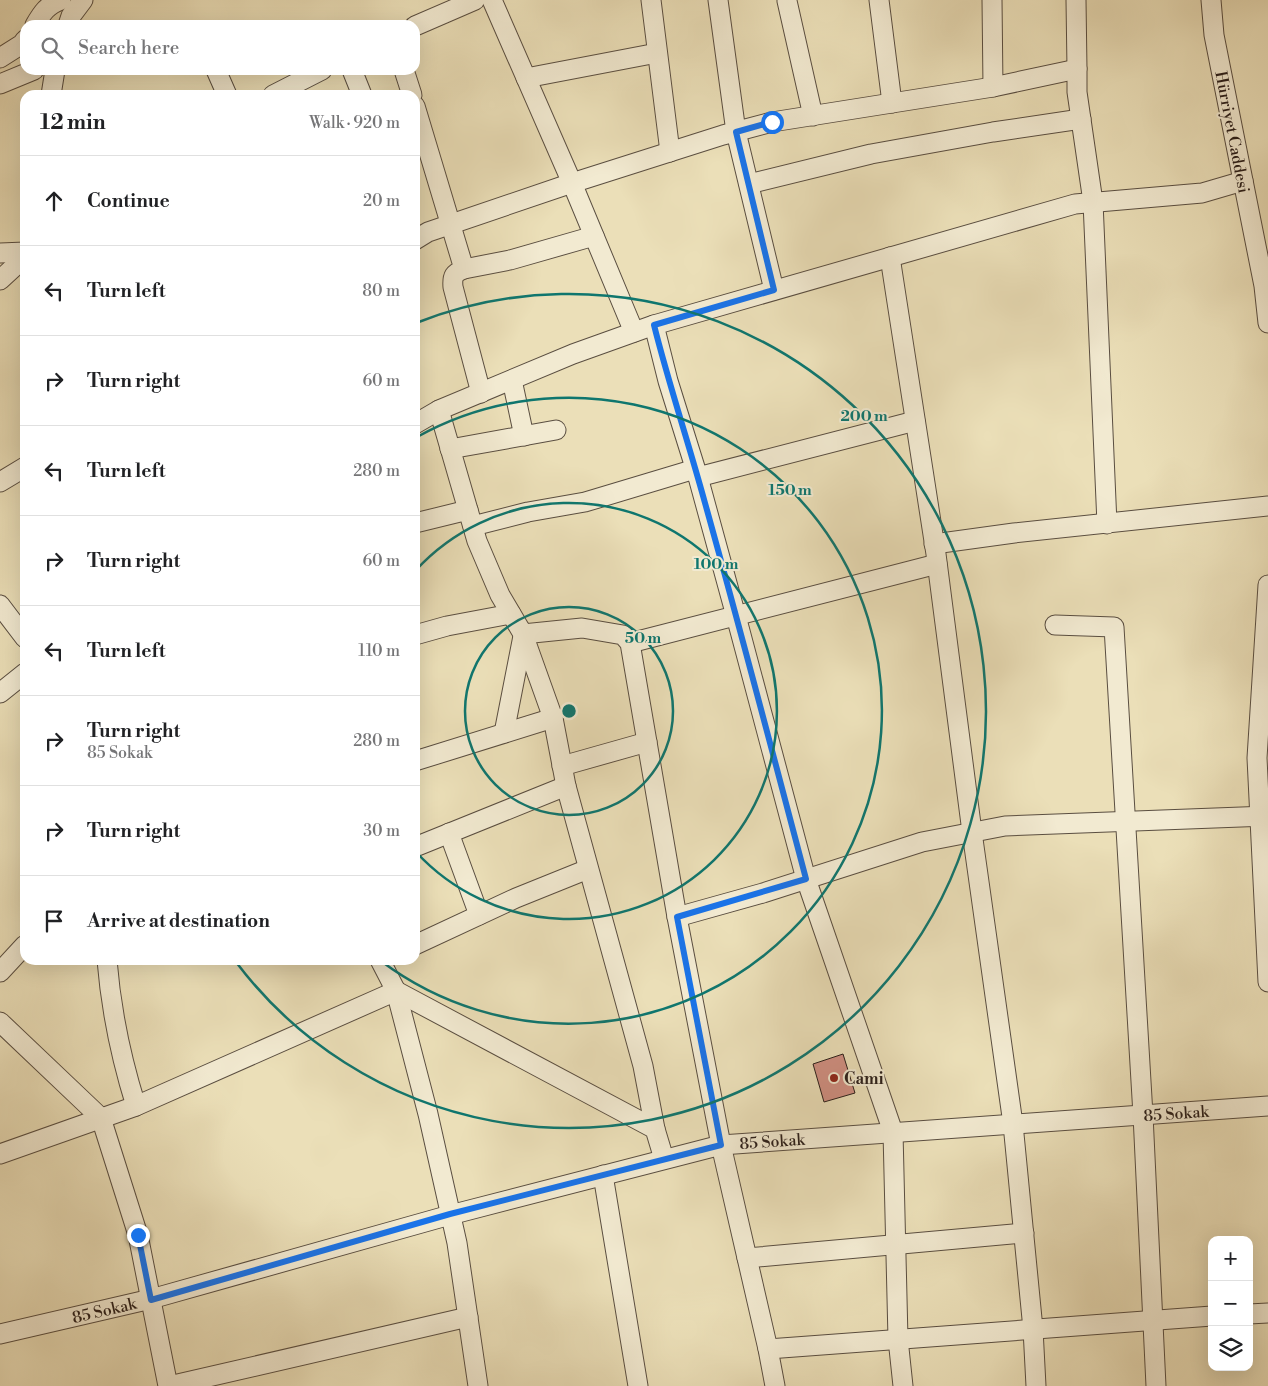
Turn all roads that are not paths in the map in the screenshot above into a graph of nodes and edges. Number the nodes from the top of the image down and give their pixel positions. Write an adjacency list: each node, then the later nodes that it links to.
1 (61, 0): 12 (street)
2 (82, 0): 13 (street)
3 (475, 0): 14 (street)
4 (492, 0): 25 (street)
5 (651, 0): 16 (street)
6 (718, 0): 37 (street)
7 (878, 0): 33 (street)
8 (992, 0): 27 (street)
9 (1076, 0): 18 (street)
10 (1211, 0): 39 (street, Hürriyet Caddesi)
11 (787, 1): 34 (street)
12 (38, 20)
13 (70, 20)
14 (420, 24)
15 (20, 45): 17 (street)
16 (657, 53): 25 (street); 38 (street)
17 (0, 58)
18 (1076, 69): 27 (street); 35 (street)
19 (22, 75): 26 (street)
20 (54, 75): 28 (street)
21 (218, 75): 29 (street)
22 (312, 75): 30 (street)
23 (354, 75): 31 (street)
24 (406, 75): 32 (street)
25 (526, 78): 40 (street)
26 (0, 84)
27 (993, 87): 33 (street)
28 (51, 90)
29 (225, 90)
30 (283, 90)
31 (360, 90)
32 (410, 90)
33 (892, 103): 34 (street)
34 (813, 116): 37 (street)
35 (1081, 119): 41 (street); 42 (street)
36 (420, 123): 44 (street)
37 (736, 132): 38 (street); 41 (street)
38 (670, 152): 40 (street)
39 (1243, 180): 42 (street); 43 (street, Hürriyet Caddesi)
40 (572, 183): 44 (street); 47 (street)
41 (749, 184): 54 (street)
42 (1092, 202): 50 (street); 72 (street)
43 (1249, 213): 45 (street); 55 (street, Hürriyet Caddesi)
44 (450, 225): 46 (street); 52 (street)
45 (1268, 231)
46 (420, 235)
47 (594, 236): 52 (street); 57 (street)
48 (20, 252): 49 (street)
49 (0, 253)
50 (890, 257): 54 (street); 61 (street)
51 (20, 262): 53 (street)
52 (464, 269): 59 (street)
53 (0, 280)
54 (774, 290): 56 (street)
55 (1268, 323)
56 (654, 325): 57 (street); 67 (street)
57 (634, 332): 58 (street)
58 (512, 380): 59 (street); 64 (street)
59 (482, 392): 60 (street)
60 (439, 410): 62 (street); 65 (street)
61 (915, 420): 67 (street); 73 (street)
62 (420, 421)
63 (556, 430): 64 (street)
64 (524, 436): 65 (street)
65 (450, 448): 70 (street)
66 (20, 470): 68 (street)
67 (696, 473): 70 (street); 78 (street)
68 (0, 482)
69 (1268, 506): 72 (street)
70 (470, 518): 71 (street); 77 (street)
71 (420, 523)
72 (1107, 524): 73 (street)
73 (934, 544): 74 (street)
74 (937, 564): 78 (street); 95 (street)
75 (1268, 585): 83 (street)
76 (0, 605): 80 (street)
77 (511, 614): 81 (street); 82 (street)
78 (736, 616): 84 (street); 99 (street)
79 (1056, 625): 94 (street)
80 (20, 631)
81 (420, 634)
82 (523, 634): 84 (street); 87 (street); 88 (street)
83 (1266, 640): 93 (street)
84 (630, 643): 89 (street)
85 (20, 677): 86 (street)
86 (0, 693)
87 (553, 718): 88 (street); 91 (street)
88 (504, 733): 90 (street)
89 (647, 742): 91 (street); 101 (street)
90 (420, 759)
91 (562, 766): 92 (street)
92 (566, 786): 96 (street); 98 (street)
93 (1264, 816): 94 (street); 104 (street)
94 (1126, 821): 95 (street); 113 (street)
95 (972, 832): 99 (street); 115 (street)
96 (449, 833): 97 (street); 100 (street)
97 (420, 845)
98 (588, 869): 100 (street); 116 (street)
99 (806, 879): 101 (street); 117 (street)
100 (479, 915): 102 (street)
101 (677, 917): 118 (street)
102 (420, 943)
103 (20, 950): 107 (street)
104 (1267, 954): 108 (street)
105 (108, 965): 111 (street)
106 (383, 965): 109 (street)
107 (0, 972)
108 (1268, 982)
109 (396, 991): 111 (street); 116 (street); 122 (street)
110 (0, 1022): 114 (street)
111 (136, 1106): 114 (street)
112 (1268, 1106): 113 (street, 85 Sokak)
113 (1143, 1115): 115 (street, 85 Sokak); 131 (street)
114 (101, 1118): 119 (street); 126 (street)
115 (1013, 1124): 117 (street, 85 Sokak); 123 (street)
116 (656, 1129): 120 (street)
117 (893, 1132): 118 (street, 85 Sokak); 124 (street)
118 (721, 1145): 120 (street, 85 Sokak); 125 (street)
119 (0, 1154)
120 (664, 1160): 121 (street, 85 Sokak)
121 (603, 1175): 122 (street, 85 Sokak); 138 (street)
122 (450, 1214): 126 (street, 85 Sokak); 130 (street)
123 (1024, 1233): 124 (street); 132 (street)
124 (896, 1244): 125 (street); 134 (street)
125 (747, 1258): 135 (street)
126 (151, 1300): 133 (street, 85 Sokak); 136 (street)
127 (1268, 1313): 128 (street)
128 (1253, 1314)
129 (1208, 1316): 131 (street)
130 (468, 1317): 136 (street); 137 (street)
131 (1153, 1320): 132 (street); 142 (street)
132 (1033, 1329): 134 (street); 141 (street)
133 (0, 1334)
134 (898, 1339): 135 (street); 140 (street)
135 (768, 1348): 139 (street)
136 (169, 1386)
137 (478, 1386)
138 (638, 1386)
139 (775, 1386)
140 (903, 1386)
141 (1036, 1386)
142 (1156, 1386)

